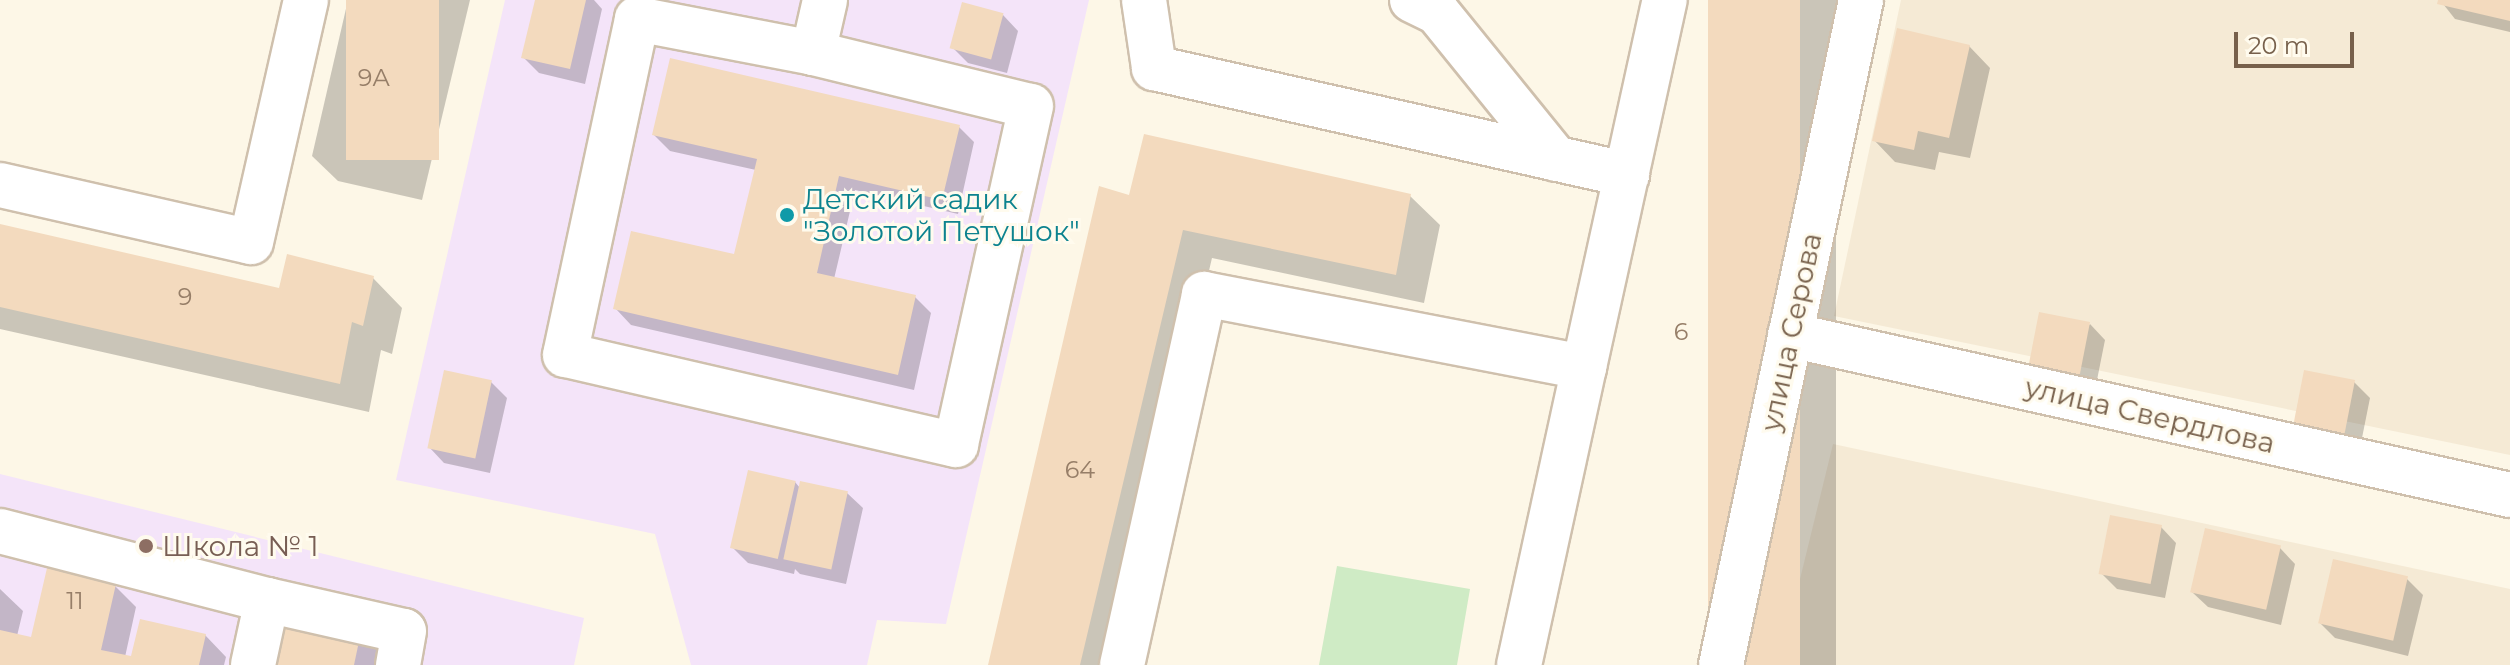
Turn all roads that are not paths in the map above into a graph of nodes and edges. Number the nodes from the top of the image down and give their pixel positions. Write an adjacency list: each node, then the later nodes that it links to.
1 (306, 0): 10 (street)
2 (825, 0): 7 (street)
3 (1144, 0): 8 (street)
4 (1412, 0): 8 (street)
5 (1665, 0): 9 (street)
6 (1861, 0): 11 (street, улица Серова)
7 (813, 53): 7 (street)
8 (1556, 159): 9 (street)
9 (1627, 175): 12 (street)
10 (0, 185)
11 (1790, 335): 13 (street, улица Свердлова); 20 (street, улица Серова)
12 (1584, 367): 18 (street); 19 (street)
13 (2510, 495)
14 (0, 531): 15 (street)
15 (267, 600): 16 (street); 17 (street)
16 (253, 665)
17 (398, 665)
18 (1122, 665)
19 (1519, 665)
20 (1721, 665)

